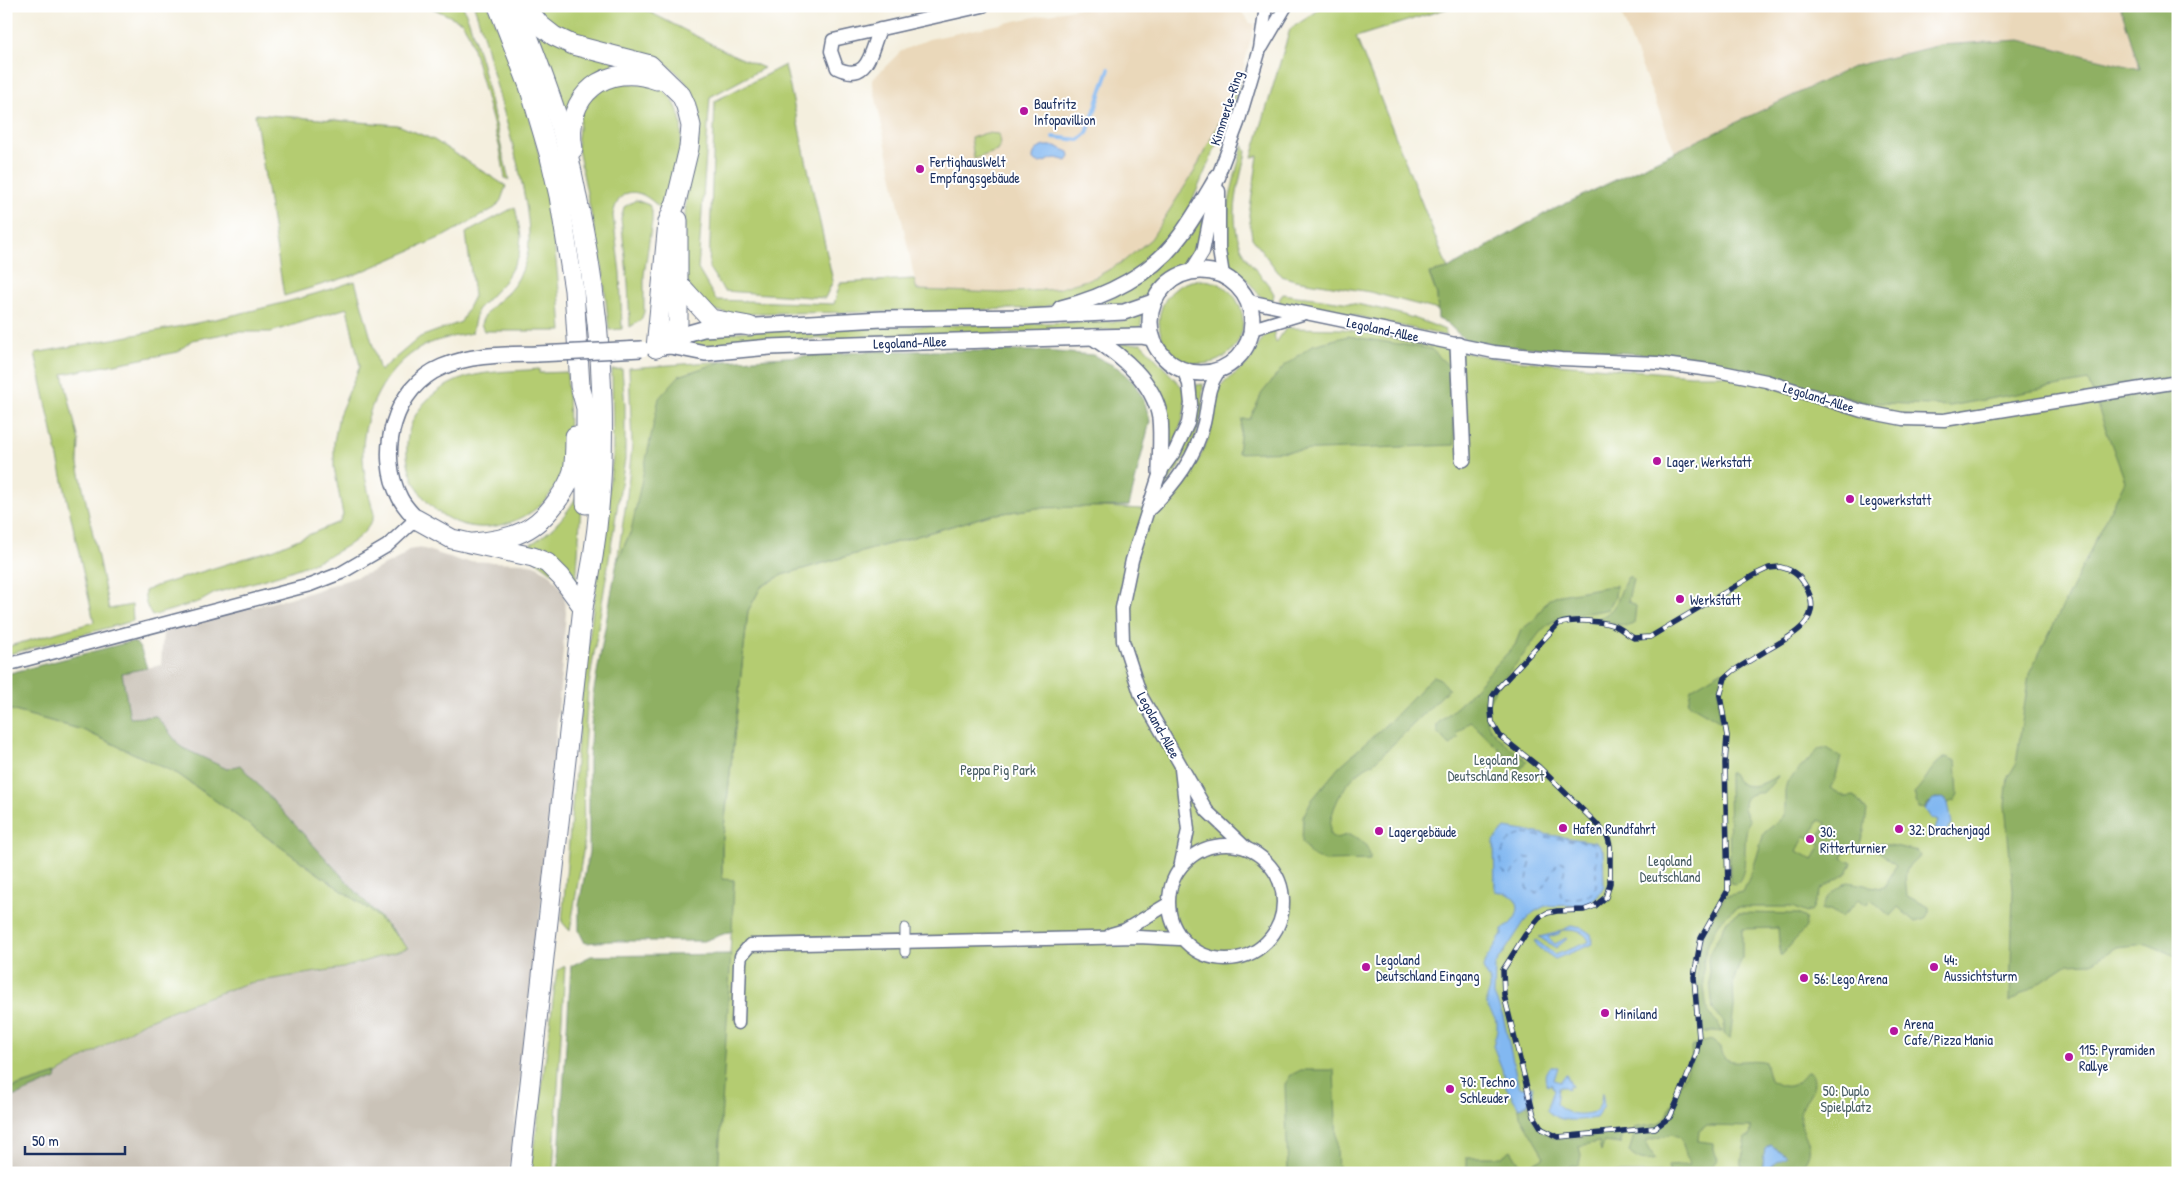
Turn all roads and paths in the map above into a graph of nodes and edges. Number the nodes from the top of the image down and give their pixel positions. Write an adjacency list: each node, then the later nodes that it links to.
1 (498, 6): 29 (main road)
2 (516, 6): 11 (main road)
3 (525, 6): 9 (main road)
4 (982, 6): 7 (street)
5 (1266, 6): 8 (street, Kimmerle-Ring)
6 (1286, 6): 8 (street, Kimmerle-Ring)
7 (880, 29)
8 (1260, 49): 10 (street, Kimmerle-Ring)
9 (673, 86): 11 (main road); 12 (main road)
10 (1218, 176): 13 (street, Kimmerle-Ring); 14 (street, Kimmerle-Ring); 19 (street)
11 (574, 183): 35 (main road)
12 (676, 202): 15 (main road); 25 (main road)
13 (1192, 271): 14 (street); 17 (street)
14 (1222, 275): 16 (street)
15 (679, 284): 20 (main road); 25 (main road)
16 (1248, 301): 18 (street, Legoland-Allee); 21 (street)
17 (1153, 302): 19 (street, Legoland-Allee); 23 (street)
18 (1307, 313): 21 (street, Legoland-Allee); 24 (street, Legoland-Allee)
19 (1026, 316): 20 (street, Legoland-Allee)
20 (749, 326): 25 (street, Legoland-Allee)
21 (1252, 329): 27 (street)
22 (1093, 337): 23 (street, Legoland-Allee); 25 (street, Legoland-Allee); 31 (street)
23 (1151, 338): 26 (street)
24 (1458, 346): 28 (street, Legoland-Allee); 30 (street)
25 (656, 348): 33 (street, Legoland-Allee, bridge)
26 (1184, 372): 27 (street); 31 (street, Legoland-Allee)
27 (1218, 372): 32 (street, Legoland-Allee)
28 (2178, 382)
29 (580, 386): 34 (main road); 35 (main road)
30 (1463, 460)
31 (1160, 472): 32 (street, Legoland-Allee)
32 (1147, 512): 37 (street, Legoland-Allee)
33 (416, 519): 34 (main road); 36 (street)
34 (474, 543): 35 (main road)
35 (583, 607): 46 (main road)
36 (6, 665)
37 (1181, 764): 38 (street, Legoland-Allee); 39 (street)
38 (1246, 848): 39 (street); 43 (street)
39 (1180, 868): 40 (street)
40 (1168, 904): 42 (street); 43 (street)
41 (905, 928): 44 (street)
42 (1099, 938): 43 (street); 45 (street)
43 (1178, 939)
44 (905, 952)
45 (738, 1023)
46 (520, 1173)

